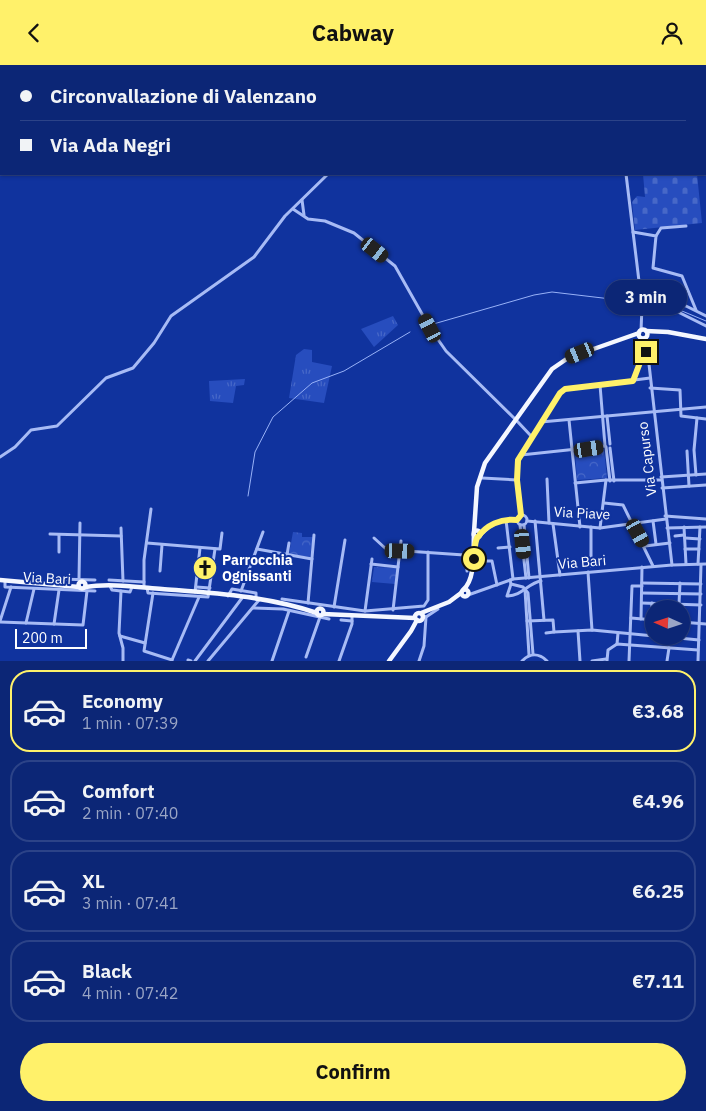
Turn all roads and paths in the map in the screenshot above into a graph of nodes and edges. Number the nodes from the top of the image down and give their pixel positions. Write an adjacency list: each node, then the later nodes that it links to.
1 (327, 175): 3 (street)
2 (626, 175): 7 (street, Via Capurso)
3 (302, 200): 4 (street); 5 (street)
4 (293, 209): 5 (street); 35 (street)
5 (304, 216): 27 (street)
6 (686, 226): 8 (street)
7 (633, 232): 8 (street); 9 (street, Via Capurso)
8 (656, 236): 11 (street)
9 (641, 298): 10 (street, Via Capurso); 11 (street)
10 (642, 306): 13 (street); 14 (street, Via Capurso)
11 (696, 310): 12 (street)
12 (706, 316)
13 (705, 326)
14 (643, 334): 15 (main road); 16 (street, Via Capurso); 27 (main road)
15 (706, 339)
16 (646, 351): 17 (street, Via Capurso); 18 (street)
17 (650, 378): 18 (street); 20 (street, Via Capurso)
18 (633, 381): 19 (street)
19 (600, 385): 24 (street); 29 (street)
20 (650, 388): 22 (street); 23 (street, Via Capurso)
21 (706, 407): 22 (street)
22 (680, 409): 23 (street); 25 (street)
23 (653, 413): 24 (street); 41 (street, Via Capurso)
24 (605, 416): 28 (street); 31 (street)
25 (697, 418): 26 (street); 38 (street)
26 (706, 419)
27 (516, 420): 30 (street); 39 (main road); 72 (main road)
28 (569, 420): 29 (street); 33 (street)
29 (541, 422): 30 (street)
30 (532, 437): 34 (street)
31 (607, 446): 33 (street); 43 (street)
32 (687, 451): 37 (street)
33 (572, 452): 34 (street); 44 (street)
34 (520, 455): 42 (street)
35 (0, 457)
36 (706, 474): 38 (street)
37 (689, 475): 38 (street); 41 (street); 46 (street)
38 (696, 475)
39 (482, 478): 42 (street); 72 (main road)
40 (546, 479): 59 (street)
41 (661, 479): 43 (street); 47 (street, Via Capurso)
42 (517, 480): 50 (street)
43 (610, 480): 44 (street); 48 (street)
44 (575, 483): 62 (street)
45 (706, 485): 46 (street)
46 (689, 486): 47 (street)
47 (662, 488): 51 (street, Via Capurso)
48 (604, 503): 60 (street); 68 (street)
49 (151, 509): 84 (street)
50 (521, 515): 54 (street); 55 (street)
51 (666, 517): 52 (street, Via Piave); 57 (street, Via Piave); 69 (street, Via Capurso)
52 (706, 519)
53 (506, 520): 54 (street); 72 (street); 90 (street)
54 (517, 520): 61 (street)
55 (526, 521): 56 (street, Via Piave); 61 (street)
56 (535, 521): 59 (street, Via Piave); 119 (street)
57 (653, 521): 60 (street, Via Piave); 87 (street)
58 (80, 523): 76 (street)
59 (551, 523): 62 (street, Via Piave); 116 (street)
60 (633, 523): 68 (street, Via Piave); 89 (street)
61 (522, 525): 117 (street)
62 (580, 527): 63 (street, Via Piave)
63 (591, 527): 68 (street, Via Piave); 109 (street)
64 (684, 527): 65 (street); 69 (street); 79 (street)
65 (700, 527): 66 (street); 81 (street)
66 (706, 527)
67 (121, 528): 77 (street)
68 (600, 528)
69 (667, 528): 86 (street, Via Capurso)
70 (263, 532): 94 (street)
71 (222, 533): 93 (street)
72 (477, 533): 103 (main road)
73 (50, 534): 74 (street)
74 (59, 535): 76 (street); 97 (street)
75 (314, 535): 101 (street)
76 (80, 536): 77 (street); 127 (street)
77 (121, 536): 123 (street)
78 (674, 536): 79 (street)
79 (684, 537): 81 (street); 95 (street)
80 (374, 538): 98 (street)
81 (700, 539): 96 (street)
82 (345, 540): 159 (street)
83 (401, 541): 98 (street)
84 (147, 543): 88 (street); 131 (street)
85 (289, 543): 100 (street)
86 (670, 543): 87 (street); 107 (street, Via Capurso)
87 (656, 544): 89 (street)
88 (162, 545): 91 (street); 113 (street)
89 (645, 546): 110 (street)
90 (510, 547): 92 (street); 124 (street)
91 (200, 548): 93 (street); 137 (street)
92 (498, 548)
93 (215, 549): 140 (street)
94 (257, 549): 100 (street); 141 (street)
95 (685, 549): 96 (street); 105 (street)
96 (699, 549): 108 (street)
97 (59, 551)
98 (400, 551): 99 (street); 111 (street)
99 (428, 552): 103 (street); 161 (street, Via Bari)
100 (287, 555): 101 (street)
101 (312, 559): 155 (street)
102 (372, 559): 104 (street)
103 (471, 561): 114 (street); 129 (street); 143 (main road)
104 (371, 564): 111 (street); 163 (street)
105 (686, 564): 107 (street, Via Bari); 108 (street, Via Bari)
106 (706, 564): 108 (street, Via Bari)
107 (672, 565): 110 (street, Via Bari)
108 (699, 565): 132 (street)
109 (591, 566)
110 (654, 566): 112 (street, Via Bari)
111 (398, 567): 161 (street)
112 (642, 567): 115 (street, Via Bari); 130 (street)
113 (160, 571)
114 (467, 571)
115 (588, 573): 116 (street, Via Bari); 181 (street)
116 (560, 575): 119 (street, Via Bari)
117 (528, 578): 119 (street, Via Bari); 124 (street, Via Bari)
118 (58, 579): 127 (street, Via Bari)
119 (541, 579): 138 (street); 173 (street)
120 (2, 580): 125 (main road, Via Bari); 133 (street, Via Bari)
121 (95, 580): 127 (street, Via Bari)
122 (109, 580): 123 (street, Via Bari)
123 (121, 581): 128 (street, Via Bari); 136 (street)
124 (511, 581): 129 (street, Via Bari); 138 (street); 138 (street)
125 (19, 582): 127 (main road, Via Bari); 134 (street)
126 (680, 583): 130 (street); 132 (street); 147 (street)
127 (82, 585): 136 (main road, Via Bari); 139 (street, Via Bari); 179 (street)
128 (131, 585): 131 (main road, Via Bari); 136 (main road, Via Bari)
129 (497, 585): 143 (street, Via Bari)
130 (642, 585): 144 (street); 169 (street)
131 (145, 586): 137 (main road, Via Bari); 142 (street)
132 (703, 586): 145 (street)
133 (11, 587): 134 (street, Via Bari); 175 (street)
134 (19, 588): 135 (street, Via Bari)
135 (34, 589): 139 (street, Via Bari); 177 (street)
136 (120, 589): 188 (street)
137 (195, 589): 140 (main road, Via Bari)
138 (525, 589): 174 (street)
139 (59, 590): 179 (street)
140 (210, 591): 148 (main road, Via Bari); 149 (street, Via Bari)
141 (241, 591): 148 (street, Via Bari); 152 (street, Via Bari)
142 (153, 593): 149 (street, Via Bari); 191 (street)
143 (466, 593): 167 (main road, Via Bari); 167 (main road, Via Bari)
144 (642, 593): 147 (street); 156 (street)
145 (701, 593): 146 (street); 147 (street); 158 (street)
146 (706, 593)
147 (680, 594): 153 (street)
148 (230, 596): 150 (main road, Via Bari); 154 (street)
149 (199, 597): 200 (street)
150 (242, 598): 152 (main road, Via Bari); 154 (street)
151 (282, 599): 155 (street, Via Bari)
152 (257, 600): 160 (street); 165 (main road, Via Bari)
153 (679, 600)
154 (237, 603): 201 (street)
155 (308, 603): 165 (street, Via Bari)
156 (642, 603): 170 (street)
157 (690, 605): 158 (street)
158 (700, 605): 178 (street)
159 (334, 607): 163 (street, Via Bari); 165 (street, Via Bari)
160 (252, 608): 162 (street, Via Bari); 202 (street)
161 (393, 610): 164 (street, Via Bari)
162 (288, 611): 165 (street, Via Bari); 203 (street)
163 (365, 611): 164 (street, Via Bari)
164 (382, 611): 166 (street)
165 (320, 612): 168 (main road, Via Bari); 197 (street)
166 (382, 617): 167 (main road, Via Bari); 168 (main road, Via Bari)
167 (420, 617): 205 (main road); 206 (street)
168 (352, 618): 172 (street, Via Bari); 204 (street)
169 (631, 618): 170 (street); 186 (street)
170 (641, 619): 171 (street)
171 (645, 619)
172 (341, 620)
173 (544, 620): 174 (street); 183 (street)
174 (529, 621): 196 (street)
175 (0, 622): 177 (street)
176 (690, 622): 178 (street)
177 (26, 623): 179 (street)
178 (699, 623): 180 (street); 190 (street)
179 (54, 624)
180 (706, 624)
181 (592, 630): 182 (street); 185 (street)
182 (578, 631): 183 (street); 209 (street)
183 (554, 632): 184 (street)
184 (546, 633)
185 (618, 633): 186 (street); 192 (street)
186 (630, 634): 187 (street); 193 (street)
187 (645, 635)
188 (119, 636): 191 (street); 199 (street)
189 (690, 639): 190 (street)
190 (699, 640): 195 (street)
191 (145, 643): 200 (street)
192 (617, 644): 193 (street); 198 (street)
193 (630, 645): 194 (street); 211 (street)
194 (669, 648): 195 (street); 212 (street)
195 (698, 650): 213 (street)
196 (531, 655): 207 (street); 208 (street)
197 (306, 657)
198 (607, 660): 210 (street)
199 (123, 661)
200 (172, 661)
201 (191, 661)
202 (208, 661)
203 (272, 661)
204 (339, 661)
205 (389, 661)
206 (420, 661)
207 (522, 661)
208 (547, 661)
209 (580, 661)
210 (592, 661)
211 (629, 661)
212 (667, 661)
213 (698, 661)

